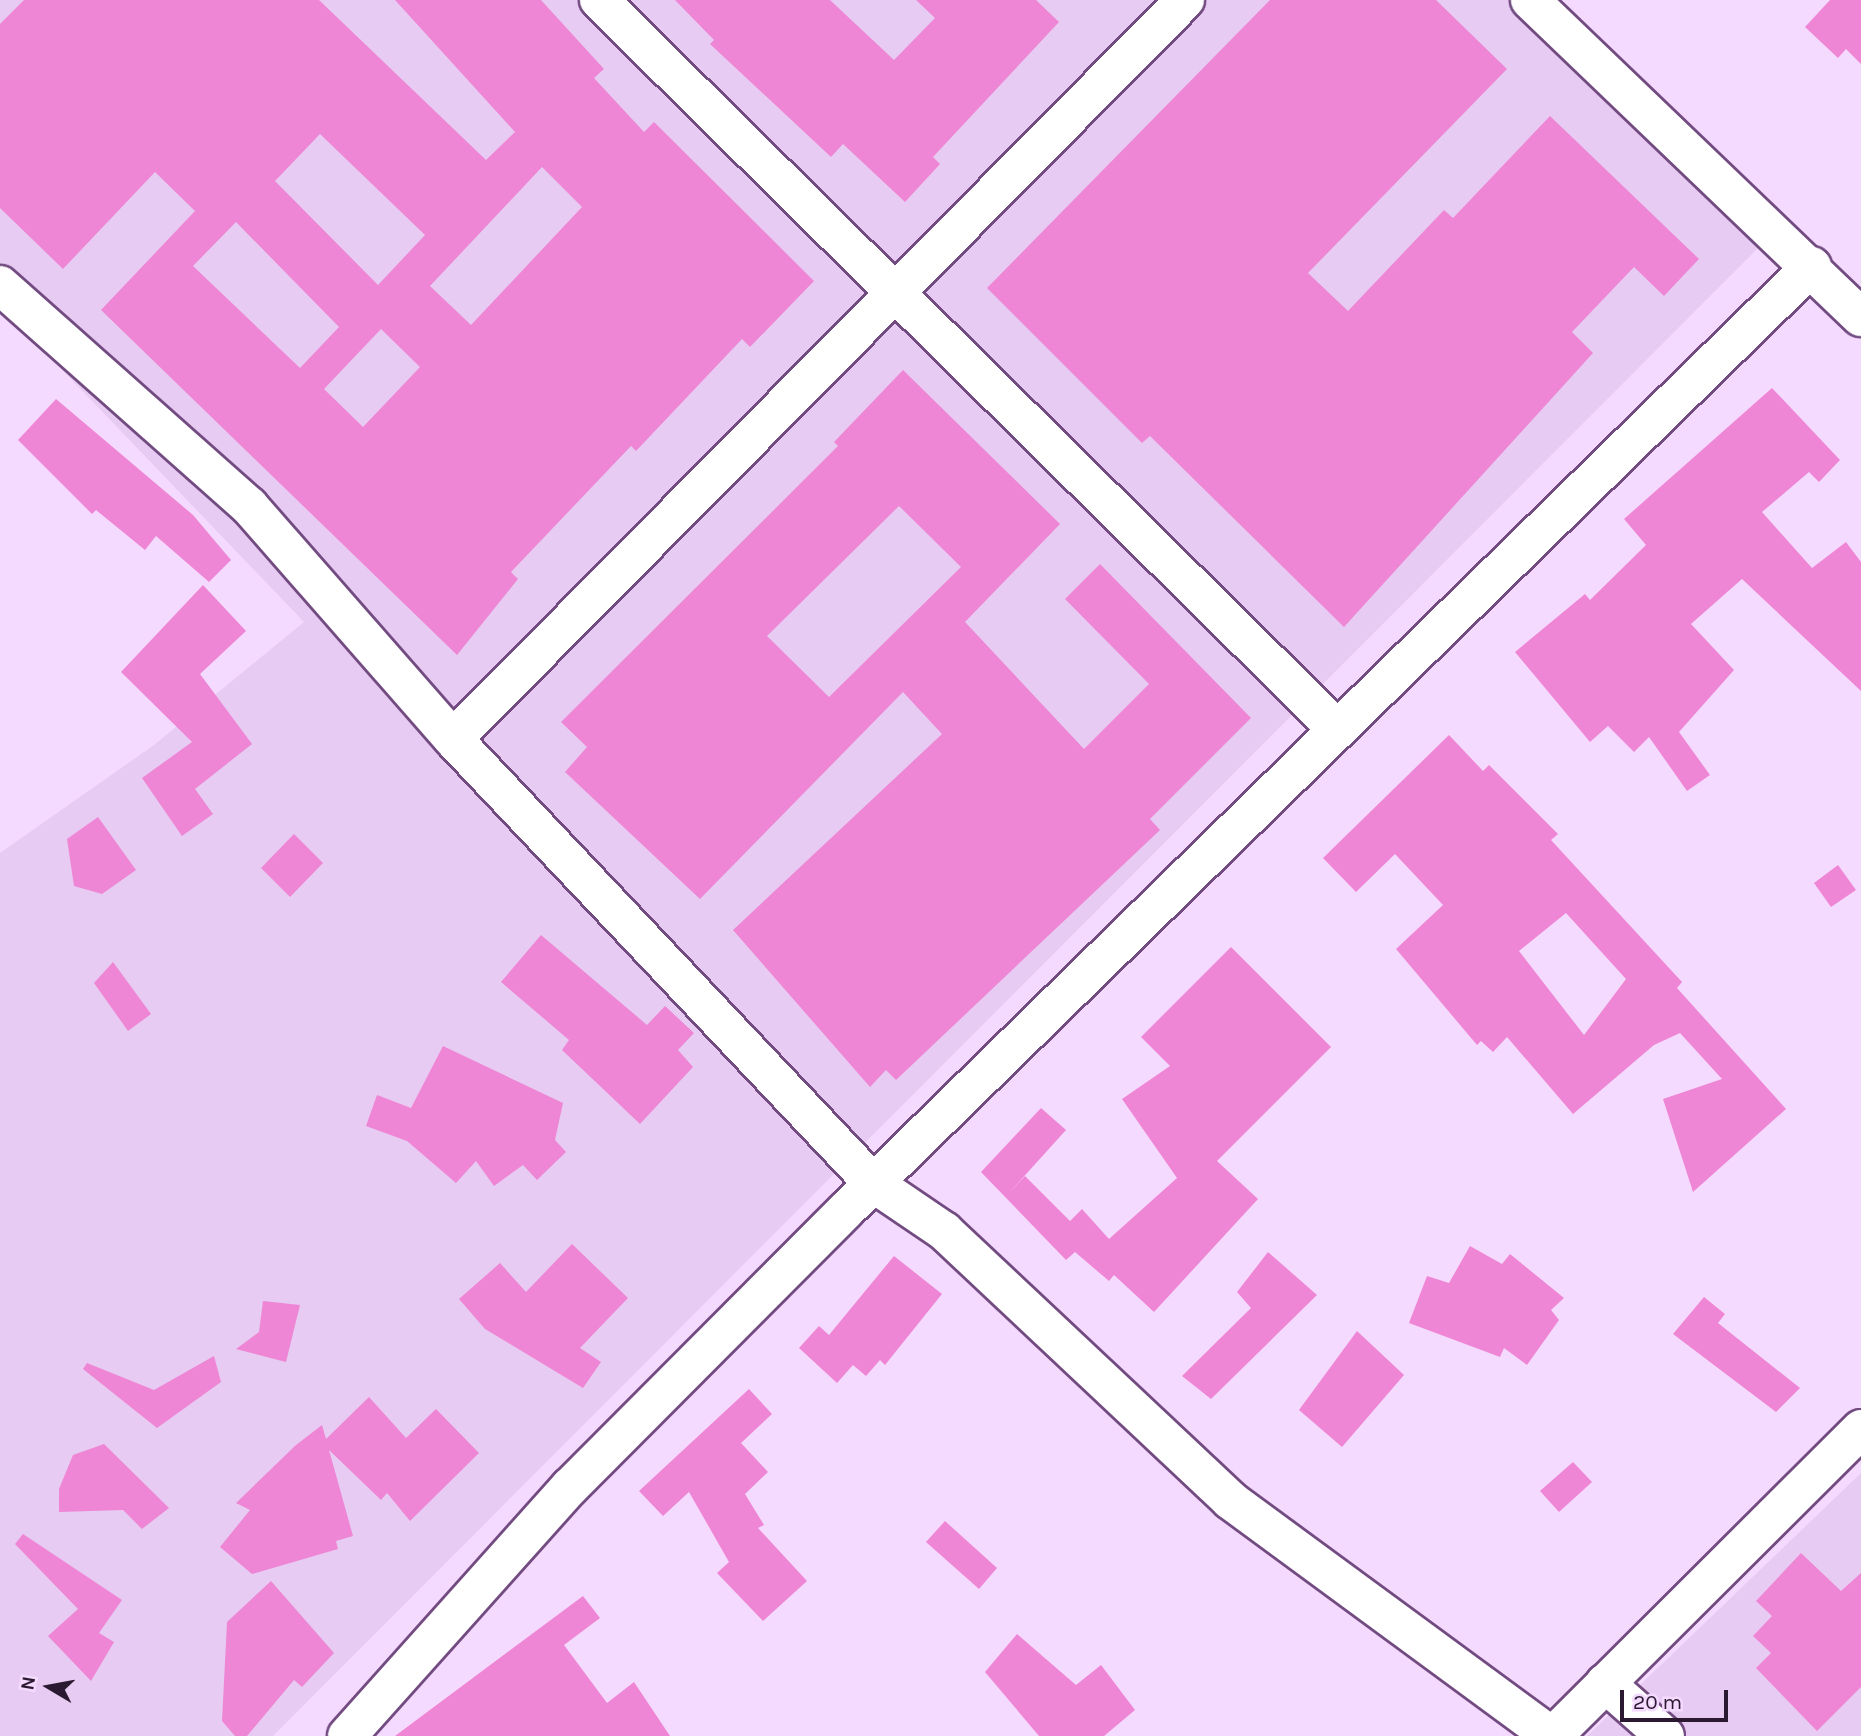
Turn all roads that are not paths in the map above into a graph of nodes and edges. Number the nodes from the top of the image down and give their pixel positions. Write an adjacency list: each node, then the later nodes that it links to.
1 (599, 0): 6 (street)
2 (1185, 0): 6 (street)
3 (1530, 0): 4 (street)
4 (1812, 266): 7 (street); 8 (street)
5 (0, 285): 9 (street)
6 (897, 289): 8 (street); 9 (street)
7 (1861, 317)
8 (1335, 727): 10 (street)
9 (453, 739): 10 (street)
10 (873, 1183): 13 (street); 14 (street)
11 (1861, 1429): 12 (street)
12 (1605, 1683): 14 (street); 15 (street)
13 (347, 1736)
14 (1552, 1736)
15 (1665, 1736)

